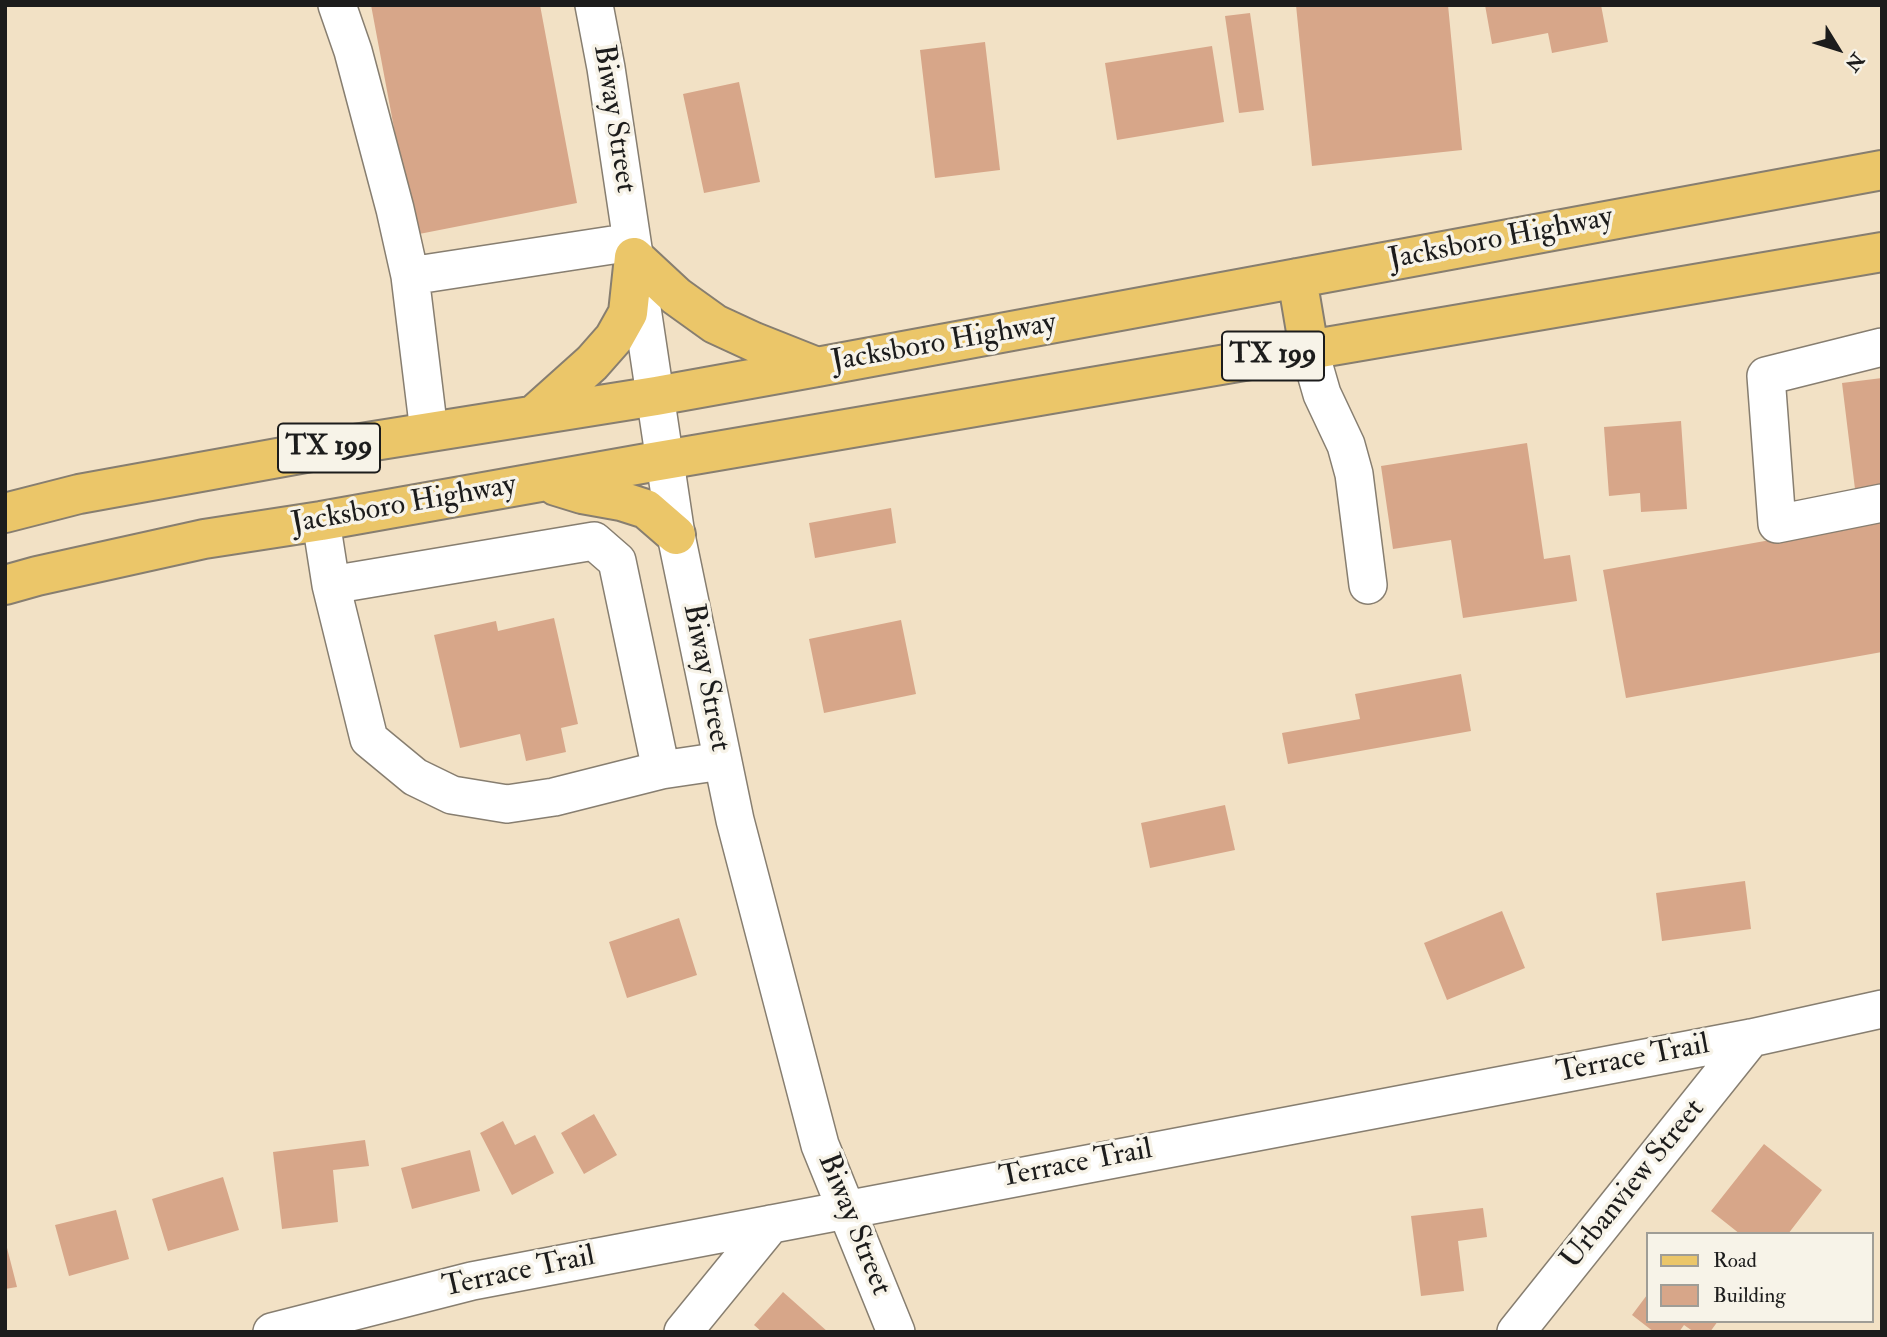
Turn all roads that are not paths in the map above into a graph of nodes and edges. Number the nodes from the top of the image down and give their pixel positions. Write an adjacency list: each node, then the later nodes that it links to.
1 (337, 5): 6 (street)
2 (594, 5): 4 (street, Biway Street)
3 (1882, 170): 7 (main road, Jacksboro Highway / TX 199)
4 (633, 249): 6 (street); 10 (main road); 11 (street, Biway Street); 12 (main road)
5 (1882, 251): 9 (main road, Jacksboro Highway / TX 199)
6 (410, 276): 13 (street)
7 (1297, 278): 9 (main road); 10 (main road, Jacksboro Highway / TX 199)
8 (1882, 347): 16 (street)
9 (1309, 349): 14 (main road, Jacksboro Highway / TX 199); 22 (street)
10 (817, 367): 11 (main road, Jacksboro Highway / TX 199)
11 (656, 396): 12 (main road, Jacksboro Highway / TX 199); 14 (street, Biway Street)
12 (534, 415): 13 (main road, Jacksboro Highway / TX 199)
13 (429, 432): 17 (main road, Jacksboro Highway / TX 199)
14 (665, 461): 15 (main road, Jacksboro Highway / TX 199); 19 (street, Biway Street)
15 (544, 482): 18 (main road, Jacksboro Highway / TX 199); 19 (main road)
16 (1882, 503)
17 (5, 513)
18 (321, 522): 20 (main road, Jacksboro Highway / TX 199); 21 (street)
19 (676, 535): 23 (street, Biway Street)
20 (5, 585)
21 (331, 585): 24 (street); 24 (street)
22 (1367, 585)
23 (722, 761): 24 (street); 27 (street, Biway Street)
24 (661, 770)
25 (1882, 1009): 26 (street, Terrace Trail)
26 (1751, 1038): 27 (street, Terrace Trail); 32 (street, Urbanview Street)
27 (846, 1209): 28 (street, Terrace Trail); 31 (street, Biway Street)
28 (771, 1224): 29 (street, Terrace Trail); 30 (street)
29 (272, 1332)
30 (683, 1332)
31 (896, 1332)
32 (1517, 1332)

